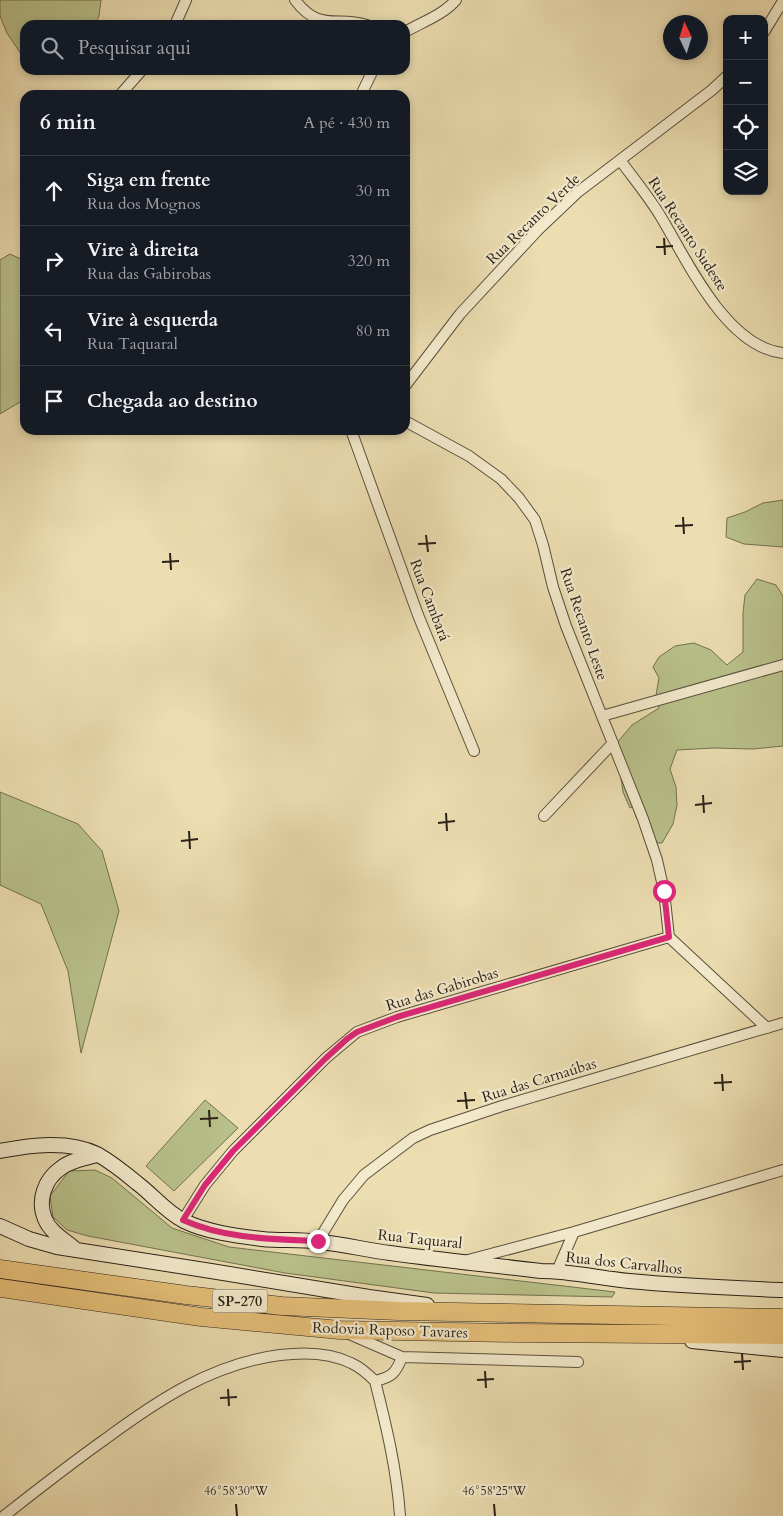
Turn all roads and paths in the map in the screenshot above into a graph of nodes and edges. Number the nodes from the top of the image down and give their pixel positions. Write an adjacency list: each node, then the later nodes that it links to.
1 (186, 0): 5 (street)
2 (295, 0): 6 (street)
3 (456, 0): 8 (street)
4 (783, 1): 7 (street)
5 (177, 20)
6 (320, 20)
7 (768, 25)
8 (410, 30)
9 (138, 75): 12 (street)
10 (371, 75): 13 (street)
11 (723, 80): 14 (street, Rua Recanto Verde)
12 (124, 90)
13 (363, 90)
14 (620, 160): 15 (street, Rua Recanto Sudeste); 16 (street, Rua Recanto Verde)
15 (783, 352)
16 (410, 379)
17 (410, 424): 20 (street, Rua Recanto Leste)
18 (353, 435): 22 (street, Rua Cambará)
19 (783, 665): 20 (street)
20 (602, 716): 21 (street, Rua Recanto Leste)
21 (613, 743): 23 (street); 24 (street, Rua Recanto Leste)
22 (474, 751)
23 (544, 816)
24 (669, 937): 26 (street); 30 (street, Rua das Gabirobas)
25 (783, 1023): 26 (street, Rua das Carnaúbas)
26 (767, 1028): 33 (street, Rua das Carnaúbas)
27 (0, 1151): 28 (main road, Rua Taquaral)
28 (97, 1154): 30 (main road, Rua Taquaral); 34 (main road)
29 (783, 1170): 32 (street, Rua Taquaral)
30 (183, 1220): 33 (main road, Rua Taquaral)
31 (0, 1226): 34 (main road)
32 (574, 1232): 35 (street, Rua Taquaral); 37 (street)
33 (318, 1241): 35 (main road, Rua Taquaral)
34 (77, 1250): 40 (main road)
35 (462, 1262): 37 (main road, Rua dos Carvalhos)
36 (0, 1269): 40 (highway, Rodovia Raposo Tavares / SP-270)
37 (557, 1271): 39 (main road, Rua dos Carvalhos)
38 (0, 1288): 42 (highway, Rodovia Raposo Tavares / SP-270)
39 (783, 1290)
40 (482, 1312): 41 (highway, Rodovia Raposo Tavares / SP-270)
41 (783, 1318)
42 (340, 1330): 43 (highway, Rodovia Raposo Tavares / SP-270); 46 (street)
43 (641, 1335): 44 (highway, Rodovia Raposo Tavares / SP-270); 45 (main road)
44 (783, 1335)
45 (783, 1350)
46 (402, 1357): 47 (street); 48 (street)
47 (578, 1362)
48 (375, 1381): 49 (street); 50 (street)
49 (4, 1516)
50 (400, 1516)

